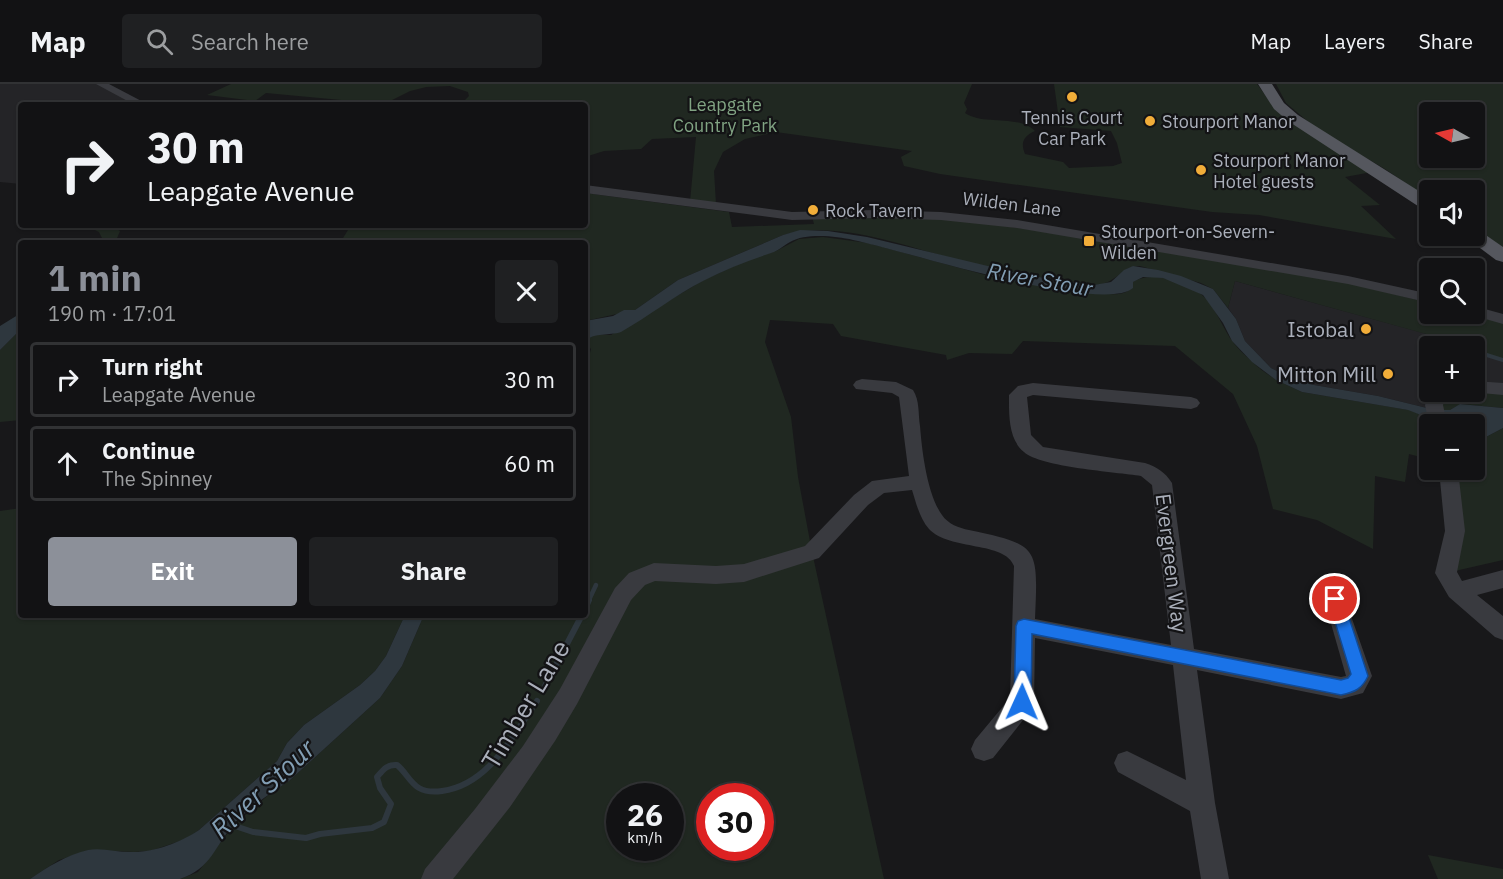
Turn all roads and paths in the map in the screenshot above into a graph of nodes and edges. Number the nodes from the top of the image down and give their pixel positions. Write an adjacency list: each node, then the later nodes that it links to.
1 (101, 84): 3 (street)
2 (1264, 84): 5 (main road)
3 (138, 102)
4 (588, 189): 8 (street, Wilden Lane)
5 (1419, 199)
6 (1485, 243): 7 (main road)
7 (1503, 255)
8 (1419, 296)
9 (1485, 314): 10 (street)
10 (1503, 319)
11 (862, 386): 16 (street)
12 (1485, 388): 13 (street)
13 (1503, 389)
14 (1191, 403): 22 (street, Evergreen Way)
15 (1449, 480): 18 (street)
16 (920, 482): 20 (street); 26 (street, Timber Lane)
17 (1503, 579): 18 (street)
18 (1457, 591): 21 (street)
19 (1335, 599): 22 (street)
20 (1024, 626): 22 (street); 23 (street)
21 (1503, 630)
22 (1184, 657): 25 (street, Evergreen Way)
23 (984, 748)
24 (1127, 764): 25 (street)
25 (1202, 803): 27 (street, Evergreen Way)
26 (435, 879)
27 (1215, 879)

